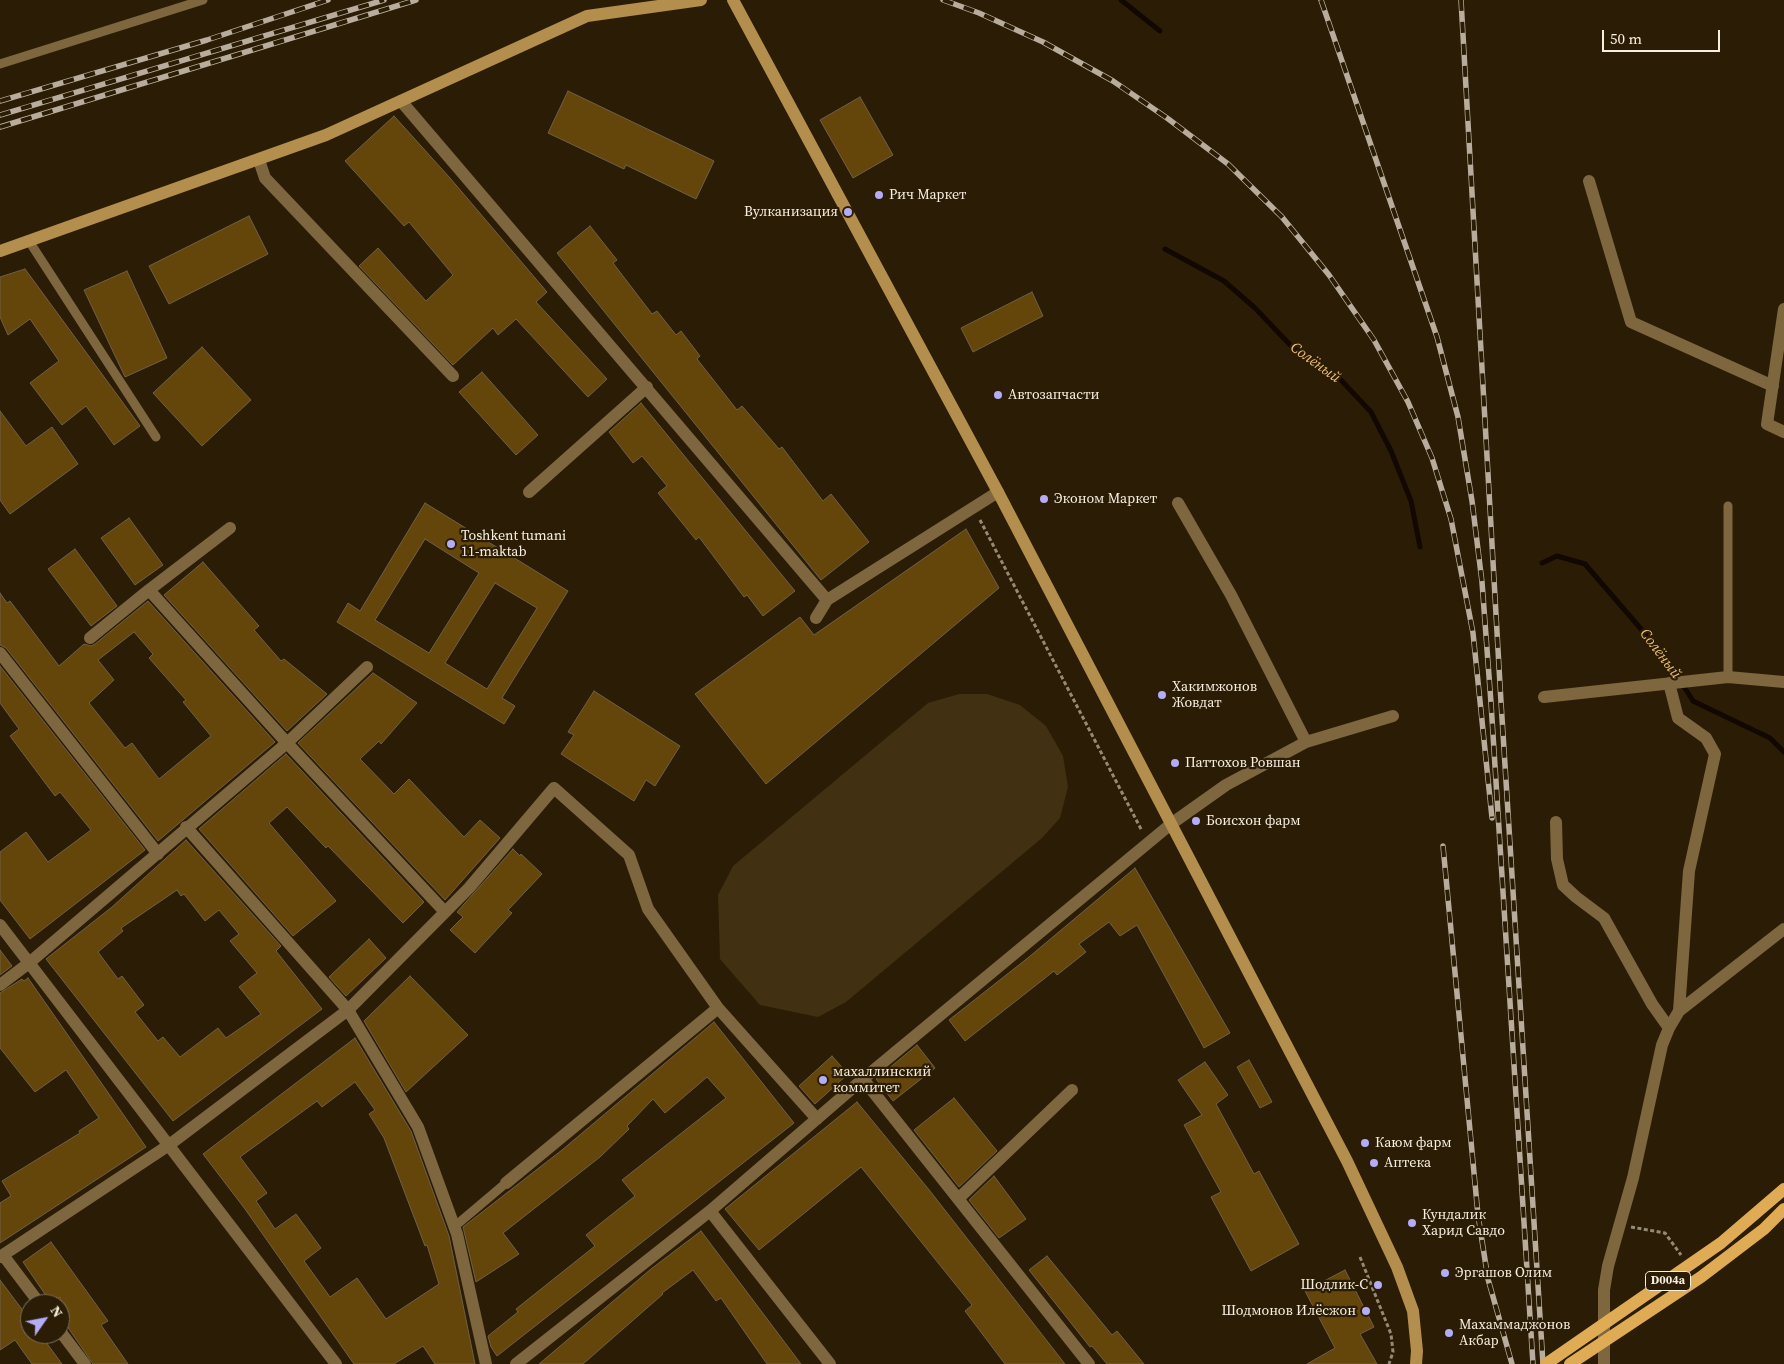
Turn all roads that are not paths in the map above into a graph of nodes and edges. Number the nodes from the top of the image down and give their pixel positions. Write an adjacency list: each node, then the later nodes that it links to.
1 (203, 0): 4 (lane)
2 (701, 0): 5 (main road)
3 (733, 0): 17 (main road)
4 (0, 64)
5 (401, 101): 6 (main road); 13 (street)
6 (260, 160): 8 (main road); 11 (street)
7 (1589, 181): 12 (street)
8 (29, 241): 9 (main road); 15 (lane)
9 (0, 251)
10 (1784, 309): 12 (street)
11 (453, 376)
12 (1772, 386): 14 (street)
13 (648, 387): 16 (street); 22 (street)
14 (1784, 432)
15 (156, 437)
16 (529, 492)
17 (998, 492): 22 (street); 35 (main road)
18 (1178, 502): 32 (street)
19 (1728, 506): 27 (lane)
20 (230, 528): 21 (street)
21 (149, 590): 24 (street); 33 (street)
22 (827, 600): 23 (street)
23 (816, 618)
24 (90, 638)
25 (0, 653): 37 (street)
26 (367, 667): 33 (street)
27 (1728, 677): 28 (street); 29 (street)
28 (1784, 682)
29 (1672, 683): 30 (street); 45 (street)
30 (1544, 697)
31 (1393, 716): 32 (street)
32 (1306, 742): 35 (street)
33 (287, 743): 36 (street); 38 (street)
34 (1556, 822): 46 (street)
35 (1171, 824): 47 (street); 66 (main road)
36 (186, 828): 37 (street); 44 (street)
37 (158, 854): 41 (street)
38 (445, 912): 43 (street); 44 (street)
39 (0, 924): 41 (street)
40 (1784, 929): 45 (street)
41 (29, 963): 42 (street); 50 (street)
42 (0, 985)
43 (718, 1008): 49 (street); 51 (street)
44 (348, 1010): 50 (street); 56 (street)
45 (1679, 1011): 46 (street)
46 (1669, 1028): 69 (street)
47 (863, 1079): 49 (street); 53 (street)
48 (1072, 1090): 53 (street)
49 (817, 1119): 55 (street)
50 (169, 1146): 57 (street); 61 (street)
51 (506, 1183): 56 (lane)
52 (1784, 1189): 67 (main road, D004a, bridge)
53 (958, 1198): 65 (street)
54 (1784, 1209): 68 (main road, D004a, bridge)
55 (710, 1211): 63 (street); 64 (street)
56 (454, 1227): 62 (street)
57 (1, 1256): 58 (street)
58 (32, 1294)
59 (70, 1344): 60 (street)
60 (85, 1364)
61 (336, 1364)
62 (486, 1364)
63 (516, 1364)
64 (830, 1364)
65 (1089, 1364)
66 (1416, 1364)
67 (1546, 1364)
68 (1570, 1364)
69 (1604, 1364)

